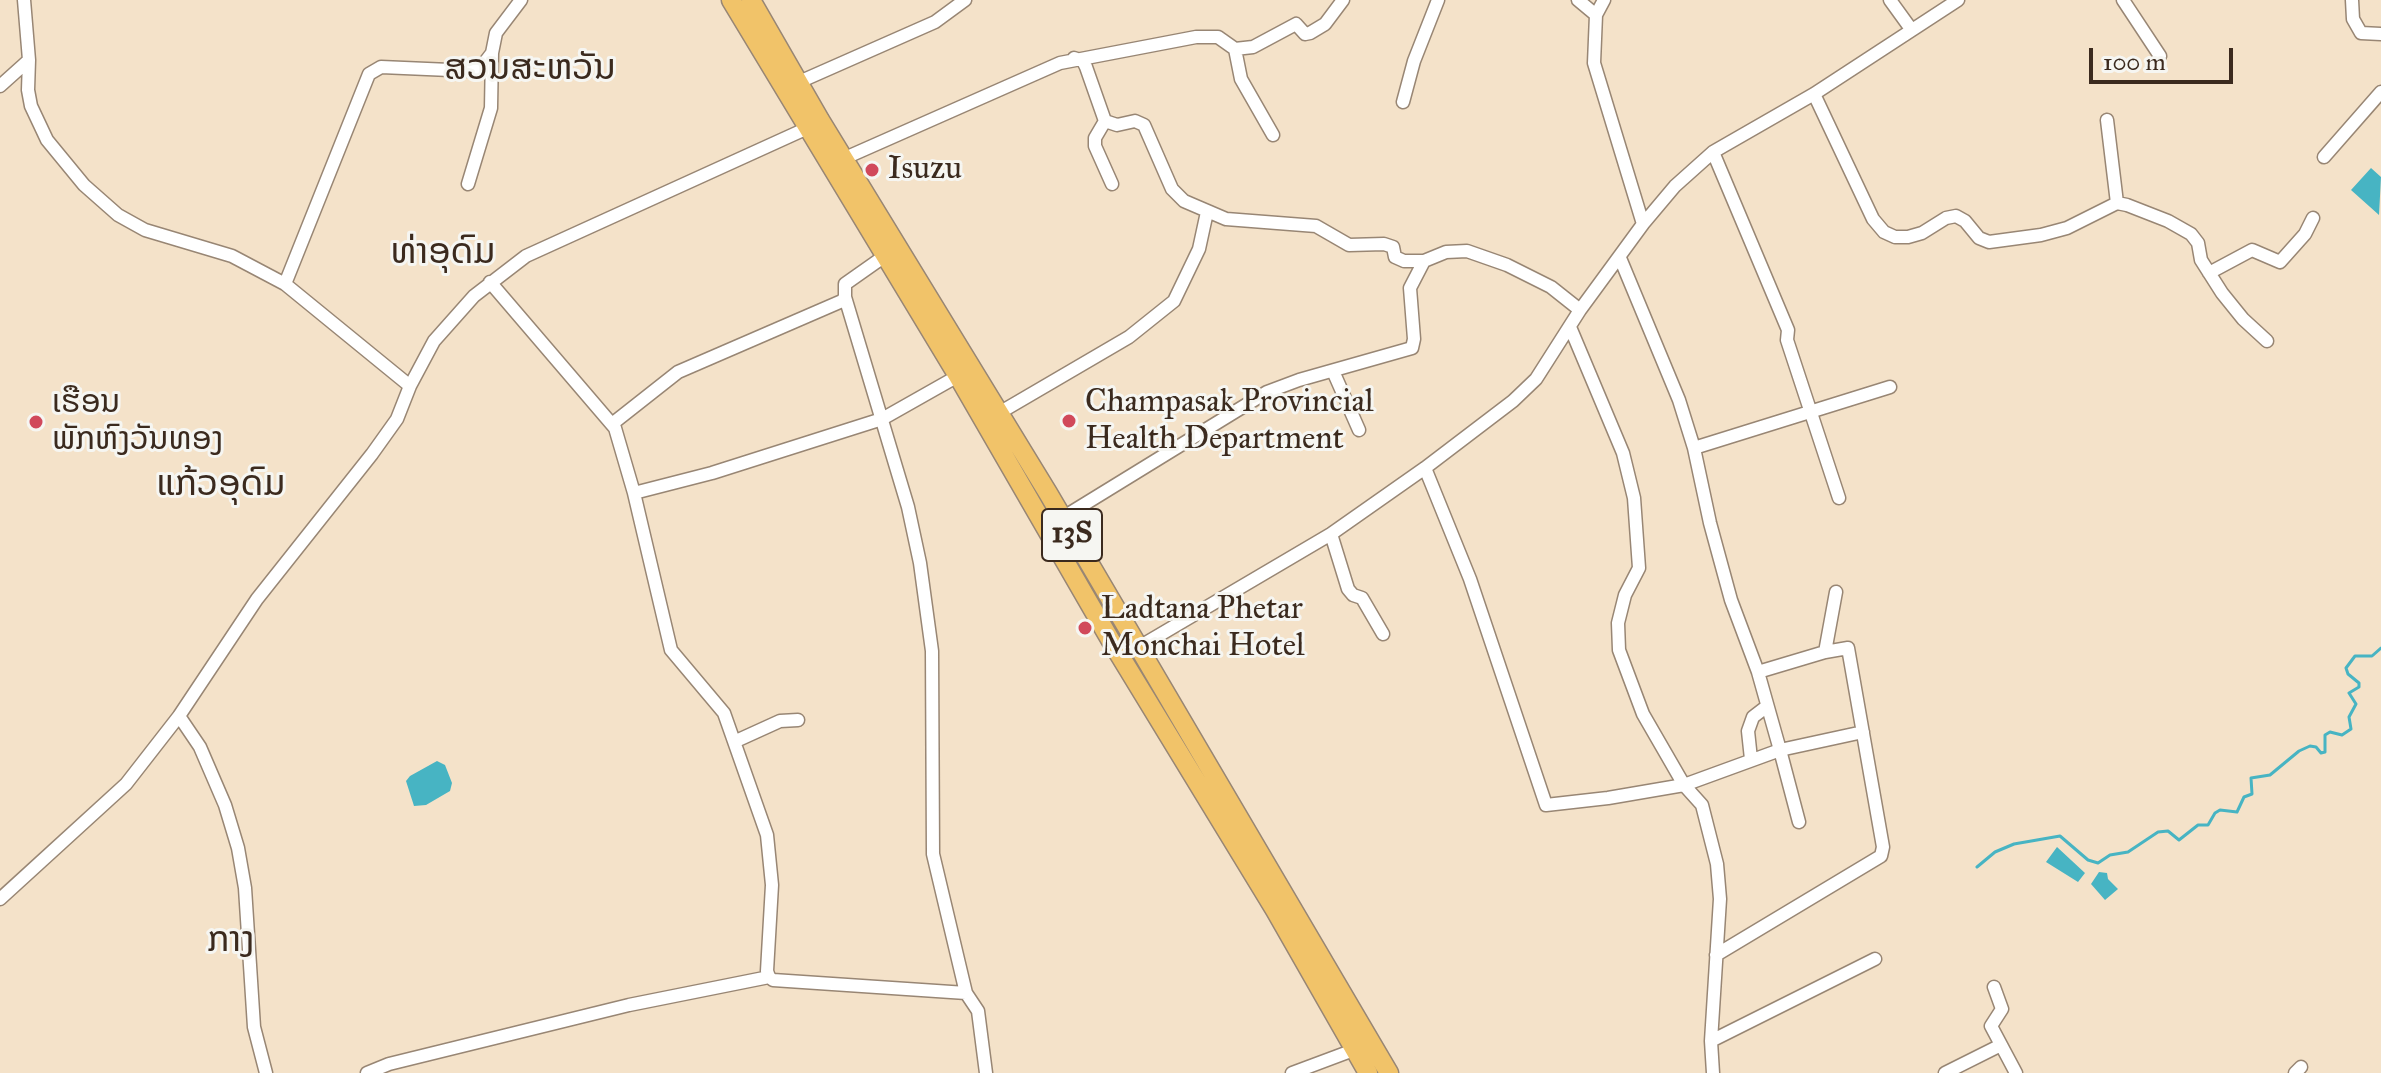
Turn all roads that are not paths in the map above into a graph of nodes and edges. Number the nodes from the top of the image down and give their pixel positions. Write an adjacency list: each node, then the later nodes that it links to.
1 (24, 0): 21 (street)
2 (521, 0): 18 (street)
3 (731, 0): 29 (highway, 13S)
4 (751, 0): 22 (highway, 13S)
5 (965, 0): 22 (street)
6 (1343, 0): 17 (street)
7 (1438, 0): 26 (street)
8 (1578, 0): 14 (street)
9 (1604, 0): 14 (street)
10 (1890, 0): 15 (street)
11 (1958, 0): 15 (street)
12 (2123, 0): 19 (street)
13 (2352, 0): 16 (street)
14 (1596, 15): 39 (street)
15 (1911, 29): 25 (street)
16 (2381, 34)
17 (1235, 49): 20 (street); 30 (street)
18 (492, 53): 34 (street); 45 (street)
19 (2160, 56)
20 (1074, 58): 28 (street); 33 (street)
21 (29, 60): 23 (street); 45 (street)
22 (799, 82): 29 (highway, 13S)
23 (0, 86)
24 (2381, 92): 32 (street)
25 (1814, 94): 31 (street); 36 (street)
26 (1403, 102)
27 (2107, 120): 36 (street)
28 (1105, 121): 35 (street); 37 (street)
29 (815, 125): 33 (highway, 13S); 40 (highway, 13S); 44 (street)
30 (1273, 135)
31 (1713, 152): 39 (street); 55 (street)
32 (2324, 157)
33 (845, 158): 40 (highway, 13S)
34 (468, 184)
35 (1112, 184)
36 (2117, 203): 43 (street)
37 (1207, 212): 42 (street); 54 (street)
38 (2313, 218): 43 (street)
39 (1643, 224): 41 (street)
40 (891, 252): 46 (street); 51 (highway, 13S); 54 (highway, 13S)
41 (1620, 258): 47 (street); 59 (street)
42 (1424, 261): 47 (street); 50 (street)
43 (2209, 273): 49 (street)
44 (490, 282): 52 (street); 57 (street)
45 (285, 284): 52 (street)
46 (845, 297): 56 (street); 57 (street)
47 (1580, 310): 48 (street)
48 (1570, 327): 60 (street); 78 (street)
49 (2267, 341)
50 (1333, 371): 58 (street); 63 (street)
51 (958, 376): 56 (street); 69 (highway, 13S)
52 (410, 386): 72 (street)
53 (1890, 387): 55 (street)
54 (999, 413): 63 (highway, 13S)
55 (1810, 414): 59 (street); 62 (street)
56 (882, 419): 61 (street); 85 (street)
57 (612, 424): 61 (street)
58 (1359, 430)
59 (1694, 448): 70 (street)
60 (1425, 468): 64 (street); 78 (street)
61 (634, 493): 75 (street)
62 (1839, 498)
63 (1062, 518): 67 (highway, 13S)
64 (1331, 534): 66 (street); 67 (street)
65 (1836, 592): 68 (street)
66 (1383, 634)
67 (1138, 647): 69 (street); 87 (highway, 13S)
68 (1825, 652): 70 (street); 74 (street)
69 (1121, 657): 87 (highway, 13S)
70 (1758, 672): 71 (street)
71 (1766, 707): 76 (street); 77 (street)
72 (179, 716): 80 (street); 89 (street)
73 (798, 720): 75 (street)
74 (1863, 732): 76 (street); 81 (street)
75 (736, 741): 83 (street)
76 (1780, 750): 77 (street); 79 (street)
77 (1751, 759): 78 (street)
78 (1684, 785): 81 (street)
79 (1799, 822)
80 (0, 899)
81 (1716, 955): 86 (street)
82 (1875, 959): 86 (street)
83 (769, 977): 85 (street); 90 (street)
84 (1994, 987): 88 (street)
85 (966, 993): 91 (street)
86 (1711, 1041): 95 (street)
87 (1364, 1045): 92 (street); 93 (highway, 13S); 94 (highway, 13S)
88 (2001, 1045): 96 (street); 97 (street)
89 (266, 1073)
90 (367, 1073)
91 (986, 1073)
92 (1292, 1073)
93 (1368, 1073)
94 (1389, 1073)
95 (1713, 1073)
96 (1945, 1073)
97 (2016, 1073)

